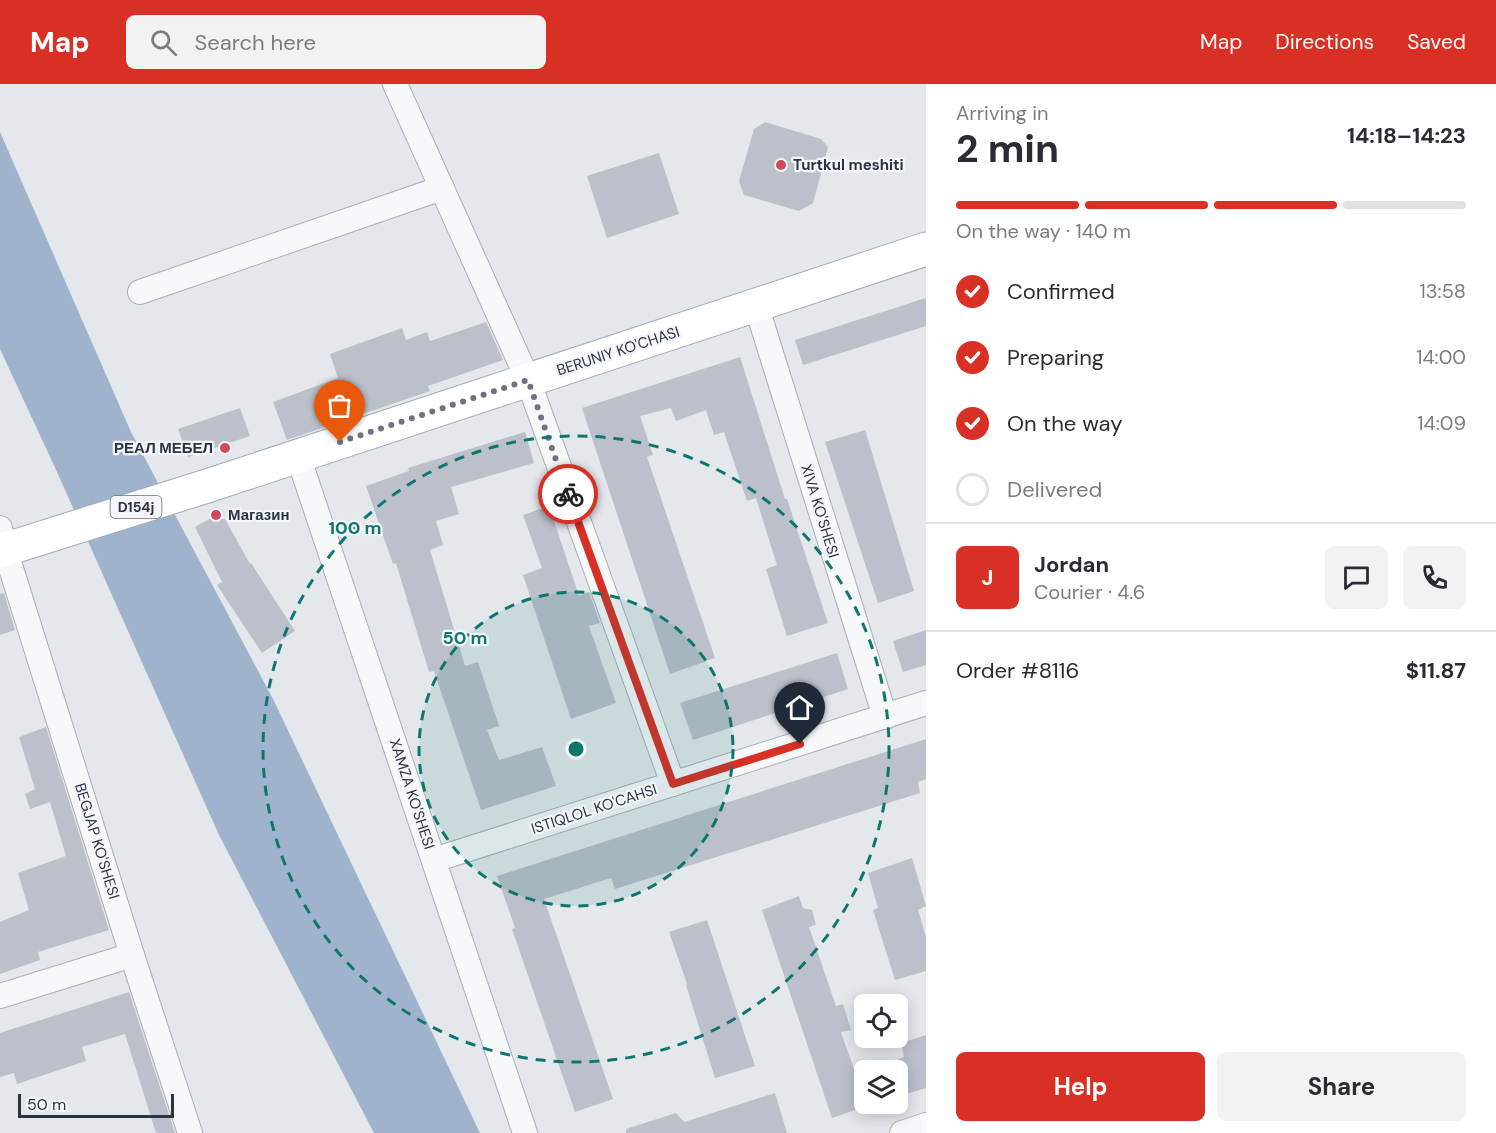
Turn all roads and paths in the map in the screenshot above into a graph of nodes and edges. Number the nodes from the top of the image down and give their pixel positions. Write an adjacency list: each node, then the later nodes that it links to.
1 (395, 84): 2 (street)
2 (442, 188): 4 (street); 6 (street)
3 (926, 249): 5 (main road, BERUNIY KO'CHASI)
4 (140, 292)
5 (756, 305): 6 (main road, BERUNIY KO'CHASI); 10 (street, XIVA KO'SHESI)
6 (528, 380): 7 (main road, BERUNIY KO'CHASI); 11 (street)
7 (298, 456): 8 (main road, BERUNIY KO'CHASI / D154j); 12 (street, XAMZA KO'SHESI)
8 (2, 542): 13 (street, BEGJAP KO'SHESI)
9 (926, 704): 10 (street, ISTIQLOL KO'CAHSI)
10 (885, 717): 11 (street, ISTIQLOL KO'CAHSI)
11 (673, 784): 12 (street, ISTIQLOL KO'CAHSI)
12 (434, 860): 17 (street, XAMZA KO'SHESI)
13 (132, 955): 14 (street); 16 (street, BEGJAP KO'SHESI)
14 (0, 996)
15 (926, 1125): 18 (street)
16 (190, 1133)
17 (525, 1133)
18 (902, 1133)

